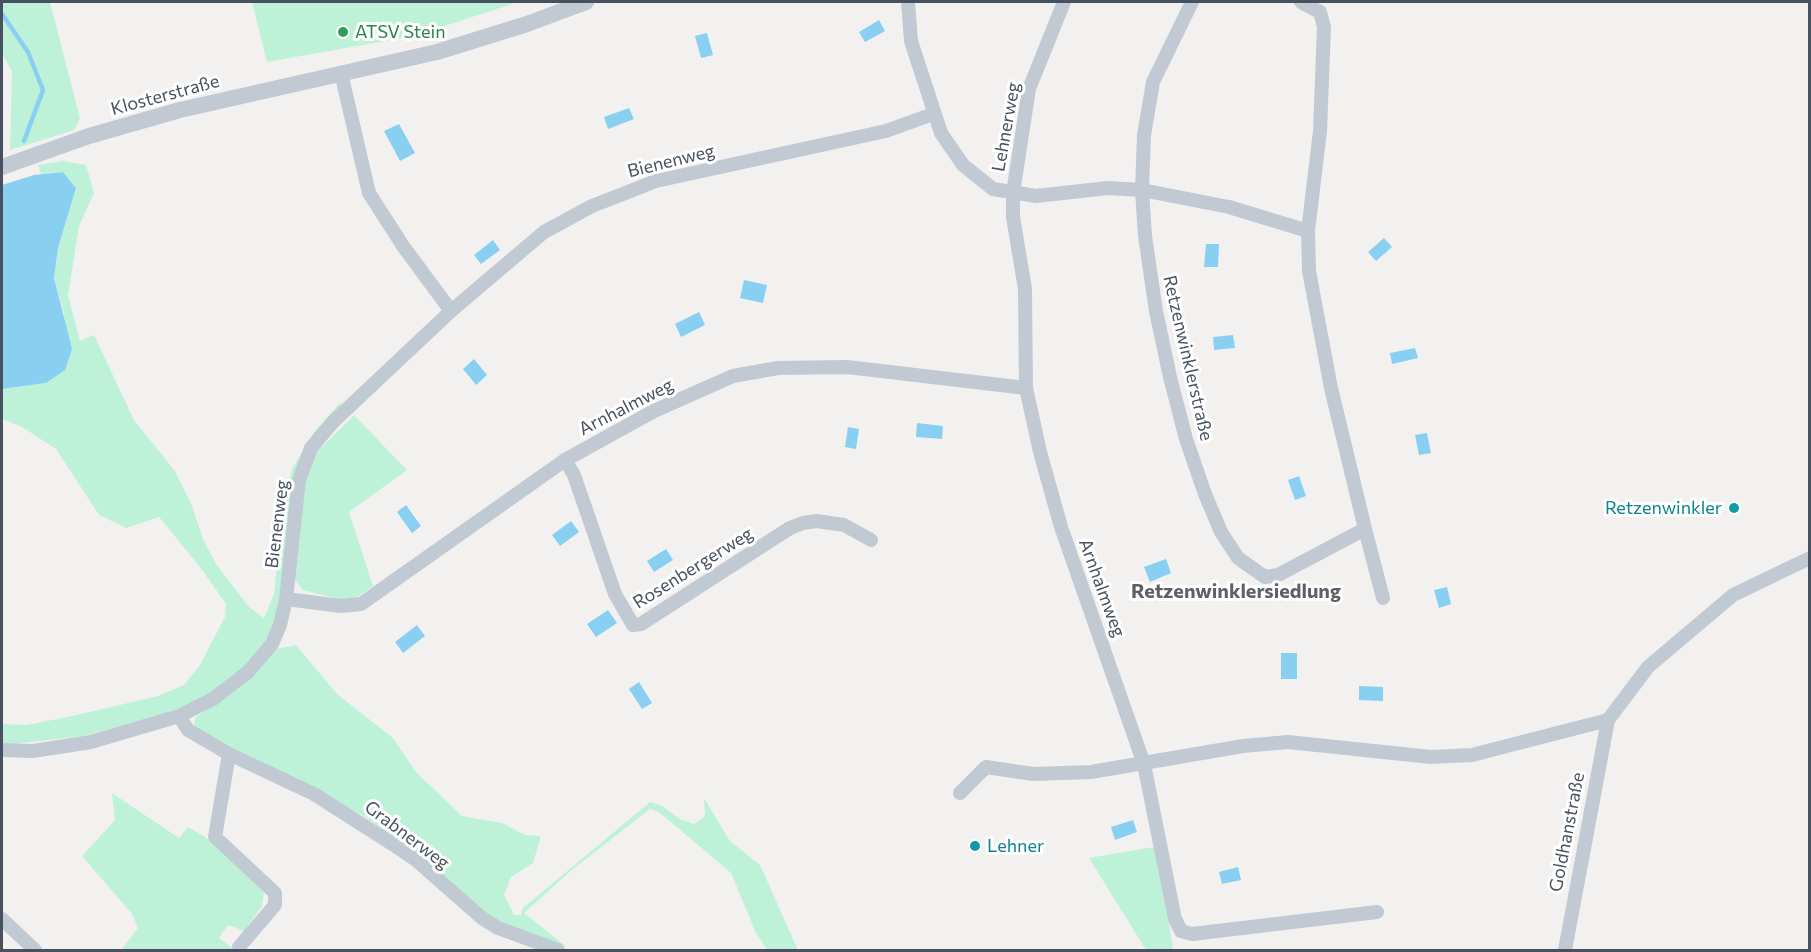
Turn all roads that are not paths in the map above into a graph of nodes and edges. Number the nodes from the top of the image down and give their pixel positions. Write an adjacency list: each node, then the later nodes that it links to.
1 (586, 2): 6 (street, Klosterstraße)
2 (908, 2): 7 (street)
3 (1064, 2): 10 (street, Lehnerweg)
4 (1192, 2): 9 (street, Retzenwinklerstraße)
5 (1301, 2): 11 (street)
6 (341, 73): 8 (street, Klosterstraße); 12 (street)
7 (933, 114): 10 (street); 12 (street, Bienenweg)
8 (2, 167)
9 (1142, 190): 10 (street); 11 (street); 15 (street, Retzenwinklerstraße)
10 (1013, 193): 13 (street, Arnhalmweg)
11 (1308, 231): 15 (street)
12 (451, 311): 19 (street, Bienenweg)
13 (1026, 388): 14 (street, Arnhalmweg); 24 (street, Arnhalmweg)
14 (565, 460): 16 (street, Rosenbergerweg); 19 (street, Arnhalmweg)
15 (1365, 529): 18 (street)
16 (871, 540)
17 (1809, 558): 21 (street, Goldhanstraße)
18 (1383, 598)
19 (286, 599): 20 (street, Bienenweg)
20 (179, 716): 22 (street); 23 (street, Grabnerweg)
21 (1608, 720): 24 (street); 31 (street, Goldhanstraße)
22 (2, 750)
23 (229, 754): 28 (street); 30 (street, Grabnerweg)
24 (1144, 764): 25 (street); 26 (street, Arnhalmweg)
25 (960, 793)
26 (1377, 912)
27 (2, 919): 29 (street)
28 (239, 947)
29 (35, 951)
30 (558, 951)
31 (1565, 951)

